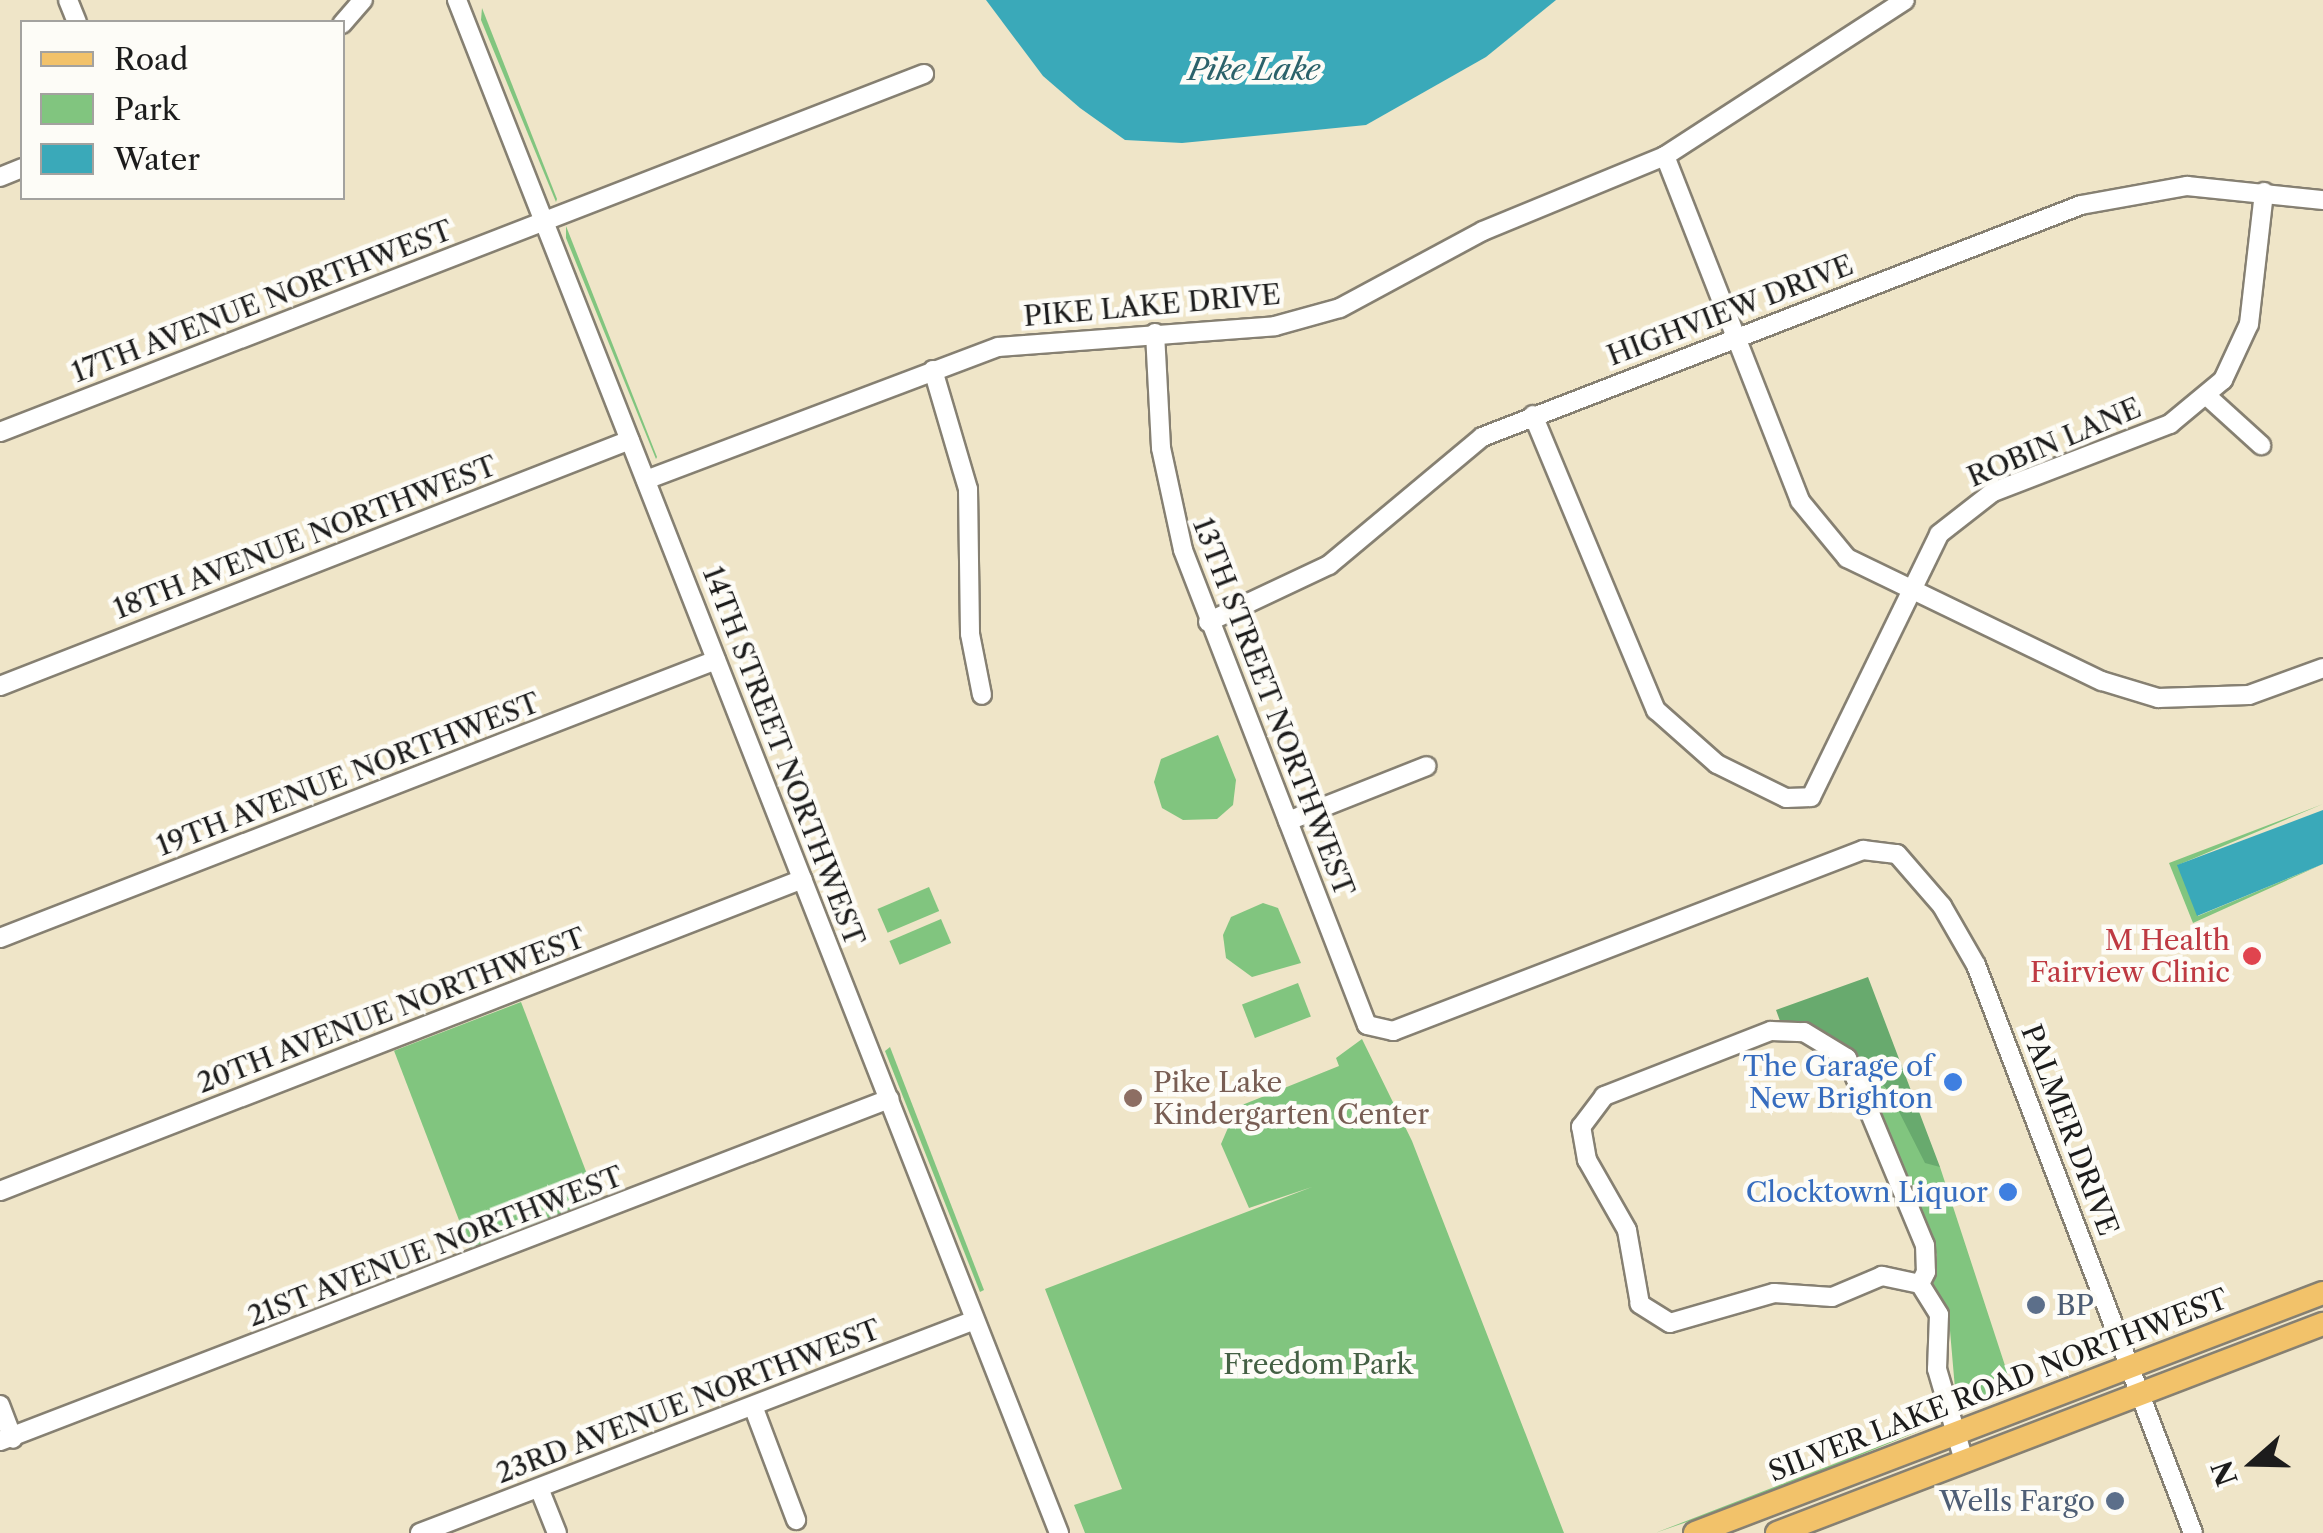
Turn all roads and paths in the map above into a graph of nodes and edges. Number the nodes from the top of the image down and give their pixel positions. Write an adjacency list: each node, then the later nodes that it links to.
1 (363, 0): 4 (street)
2 (457, 0): 9 (street, 14TH STREET NORTHWEST)
3 (1905, 0): 6 (street, PIKE LAKE DRIVE)
4 (345, 21)
5 (924, 74): 9 (street, 17TH AVENUE NORTHWEST)
6 (1665, 156): 10 (street, PIKE LAKE DRIVE); 11 (street)
7 (2264, 192): 8 (street, HIGHVIEW DRIVE); 11 (street, HIGHVIEW DRIVE); 13 (street, ROBIN LANE)
8 (2323, 200)
9 (544, 220): 15 (street, 17TH AVENUE NORTHWEST); 16 (street, 14TH STREET NORTHWEST)
10 (1155, 333): 12 (street, PIKE LAKE DRIVE); 20 (street, 13TH STREET NORTHWEST)
11 (1736, 338): 14 (street, HIGHVIEW DRIVE); 19 (street)
12 (933, 370): 18 (street, PIKE LAKE DRIVE); 24 (street)
13 (2208, 397): 17 (street); 19 (street, ROBIN LANE)
14 (1533, 414): 19 (street, ROBIN LANE); 20 (street, HIGHVIEW DRIVE)
15 (0, 432)
16 (630, 440): 18 (street, 14TH STREET NORTHWEST); 23 (street, 18TH AVENUE NORTHWEST)
17 (2261, 445)
18 (646, 480): 21 (street, 14TH STREET NORTHWEST)
19 (1909, 592): 22 (street)
20 (1208, 622): 26 (street, 13TH STREET NORTHWEST)
21 (716, 660): 28 (street, 14TH STREET NORTHWEST); 29 (street, 19TH AVENUE NORTHWEST)
22 (2323, 668)
23 (0, 686)
24 (982, 695)
25 (1427, 766): 26 (street)
26 (1288, 821): 27 (street, 13TH STREET NORTHWEST)
27 (1863, 850): 36 (street, PALMER DRIVE)
28 (802, 880): 30 (street, 14TH STREET NORTHWEST); 31 (street, 20TH AVENUE NORTHWEST)
29 (0, 938)
30 (889, 1099): 34 (street, 14TH STREET NORTHWEST); 41 (street, 21ST AVENUE NORTHWEST)
31 (0, 1192)
32 (1920, 1284): 32 (street); 40 (street)
33 (2323, 1293): 36 (main road, SILVER LAKE ROAD NORTHWEST)
34 (975, 1320): 39 (street, 23RD AVENUE NORTHWEST); 47 (street, 14TH STREET NORTHWEST)
35 (2323, 1324): 37 (main road)
36 (2132, 1366): 37 (street, PALMER DRIVE); 40 (main road, SILVER LAKE ROAD NORTHWEST)
37 (2142, 1391): 42 (main road); 50 (street, PALMER DRIVE)
38 (0, 1406): 41 (street)
39 (753, 1406): 43 (street, 23RD AVENUE NORTHWEST); 44 (street)
40 (1953, 1433): 42 (street); 48 (main road, SILVER LAKE ROAD NORTHWEST)
41 (6, 1440)
42 (1964, 1461): 49 (main road)
43 (539, 1488): 45 (street, 23RD AVENUE NORTHWEST); 46 (street)
44 (796, 1520)
45 (420, 1533)
46 (556, 1533)
47 (1059, 1533)
48 (1695, 1533)
49 (1776, 1533)
50 (2193, 1533)

